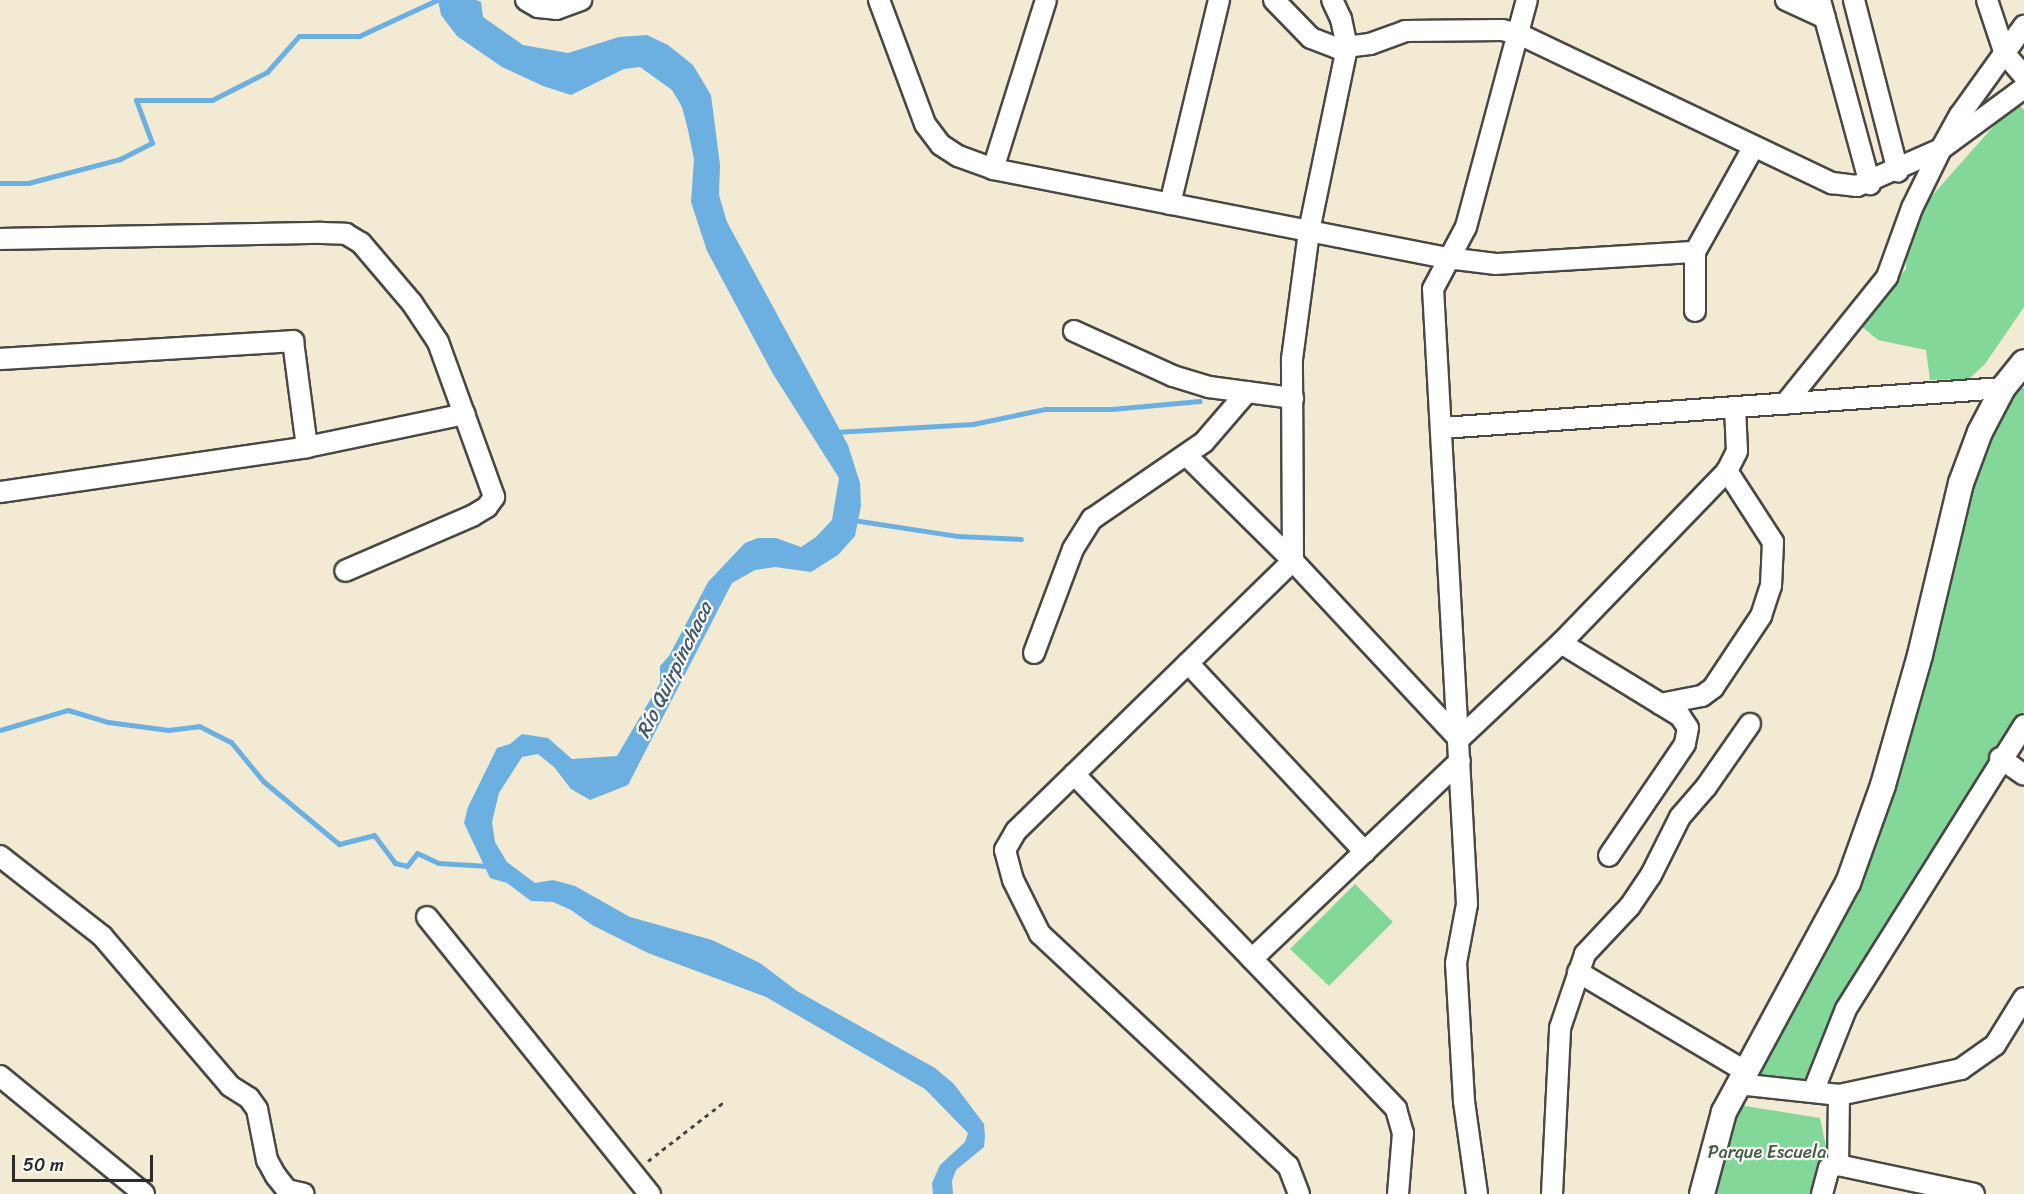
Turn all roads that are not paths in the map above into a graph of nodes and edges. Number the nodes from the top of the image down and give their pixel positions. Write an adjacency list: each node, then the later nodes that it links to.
1 (526, 0): 2 (street)
2 (581, 0)
3 (879, 0): 21 (street)
4 (1047, 0): 21 (street)
5 (1219, 0): 24 (street)
6 (1275, 0): 15 (street)
7 (1332, 0): 15 (street)
8 (1527, 0): 14 (street)
9 (1786, 0): 12 (street)
10 (1854, 0): 22 (street)
11 (1987, 0): 16 (street)
12 (1822, 9): 23 (street)
13 (2024, 26): 16 (street)
14 (1519, 34): 15 (street); 19 (street); 28 (street)
15 (1347, 47): 25 (street)
16 (2005, 54): 17 (street); 20 (street)
17 (2024, 76)
18 (2024, 88): 20 (street)
19 (1754, 146): 23 (street); 27 (street)
20 (1941, 149): 22 (street); 35 (street)
21 (993, 169): 24 (street)
22 (1899, 171): 23 (street)
23 (1870, 184)
24 (1170, 204): 25 (street)
25 (1309, 231): 28 (street); 34 (street)
26 (0, 239): 37 (street)
27 (1695, 252): 28 (street); 29 (street)
28 (1447, 258): 38 (street)
29 (1695, 311)
30 (1074, 331): 33 (street)
31 (0, 359): 39 (street)
32 (2016, 374): 35 (street); 64 (main road)
33 (1247, 392): 34 (street); 40 (street)
34 (1293, 398): 43 (street)
35 (1785, 404): 36 (street)
36 (1735, 407): 38 (street); 41 (street)
37 (465, 414): 39 (street); 44 (street)
38 (1442, 428): 51 (street)
39 (307, 447): 42 (street)
40 (1186, 455): 43 (street); 46 (street)
41 (1726, 471): 45 (street); 48 (street)
42 (0, 492)
43 (1293, 561): 47 (street); 51 (street)
44 (345, 571)
45 (1561, 644): 48 (street); 51 (street)
46 (1035, 653)
47 (1188, 663): 54 (street); 56 (street)
48 (1660, 704): 58 (street)
49 (1750, 724): 61 (street)
50 (2024, 724): 52 (street)
51 (1459, 739): 53 (street)
52 (2000, 758): 55 (street); 65 (street)
53 (1460, 761): 56 (street); 73 (street)
54 (1074, 774): 60 (street); 71 (street)
55 (2024, 775)
56 (1365, 852): 60 (street)
57 (0, 856): 69 (street)
58 (1609, 856)
59 (427, 916): 70 (street)
60 (1252, 959): 72 (street)
61 (1578, 972): 64 (street); 74 (street)
62 (2024, 998): 66 (street)
63 (0, 1076): 68 (street)
64 (1742, 1078): 65 (street); 75 (main road)
65 (1813, 1092): 66 (street)
66 (1839, 1095): 67 (street)
67 (1838, 1166): 76 (street); 77 (street)
68 (144, 1194)
69 (304, 1194)
70 (650, 1194)
71 (1299, 1194)
72 (1398, 1194)
73 (1477, 1194)
74 (1552, 1194)
75 (1701, 1194)
76 (1822, 1194)
77 (1974, 1194)

